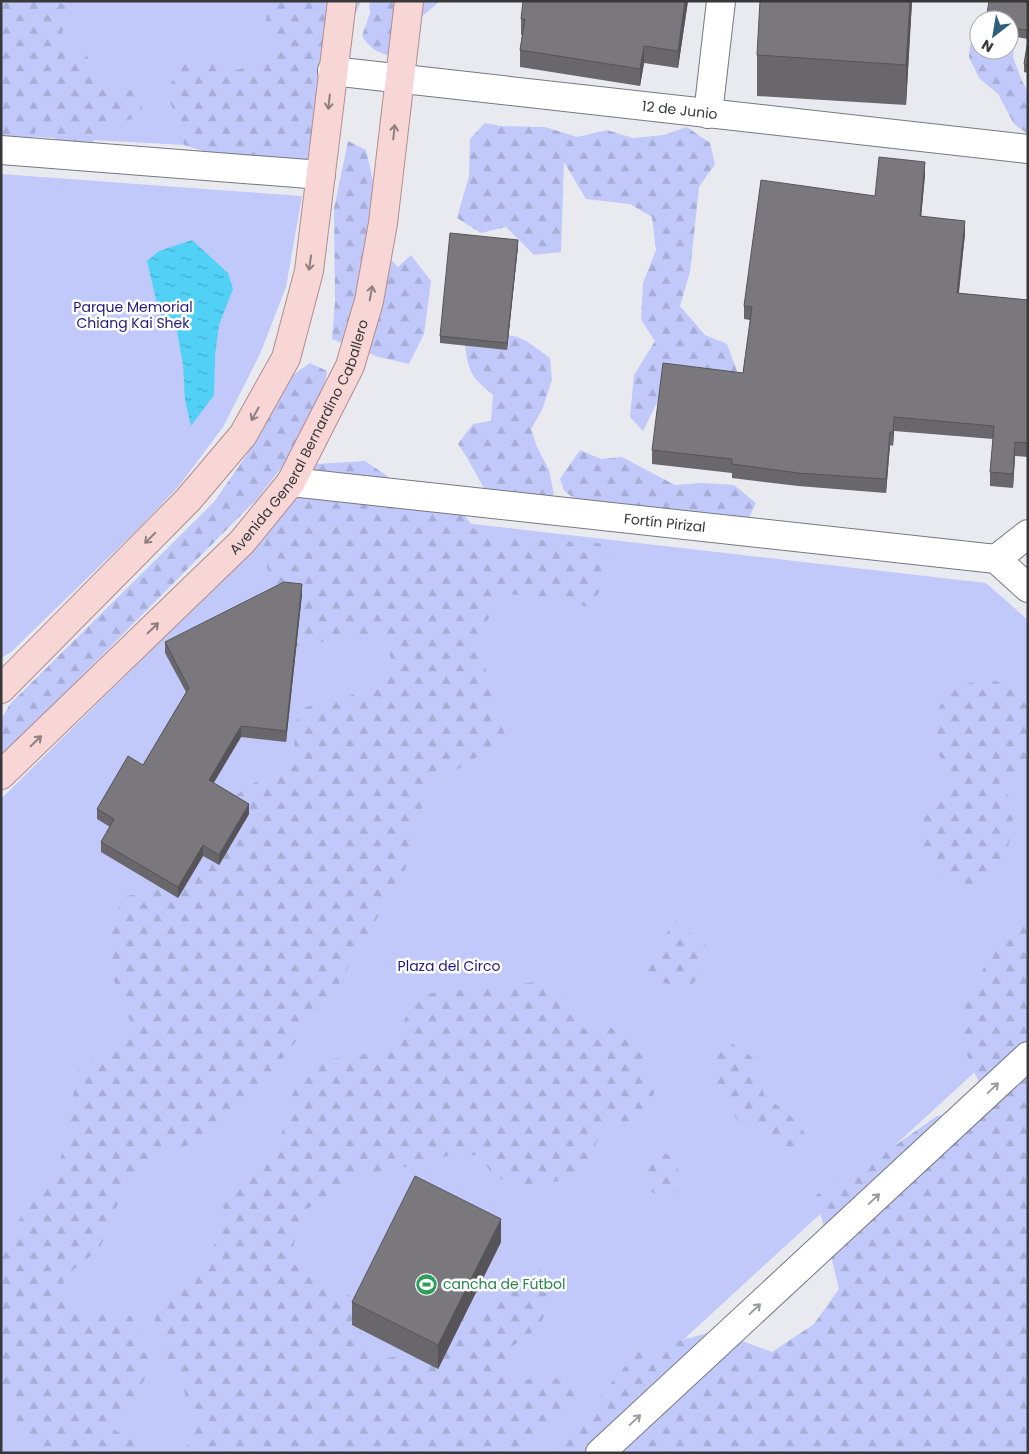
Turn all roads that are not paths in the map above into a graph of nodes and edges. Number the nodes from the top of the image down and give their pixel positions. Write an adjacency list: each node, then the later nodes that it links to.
1 (342, 1): 4 (main road)
2 (409, 1): 5 (main road, Avenida General Bernardino Caballero)
3 (721, 1): 6 (street)
4 (332, 71): 5 (street, 12 de Junio); 9 (main road, one-way to 9)
5 (400, 79): 6 (street, 12 de Junio); 10 (main road, Avenida General Bernardino Caballero, one-way to 5)
6 (708, 114): 7 (street, 12 de Junio)
7 (1028, 149)
8 (1, 150): 9 (street)
9 (321, 175): 14 (main road, one-way to 14)
10 (291, 482): 12 (street, Fortín Pirizal); 15 (main road, Avenida General Bernardino Caballero, one-way to 10)
11 (1028, 534): 12 (street)
12 (996, 559): 13 (street)
13 (1028, 588)
14 (3, 685)
15 (1, 775)
16 (1028, 1056): 17 (street, one-way to 16)
17 (600, 1453)

